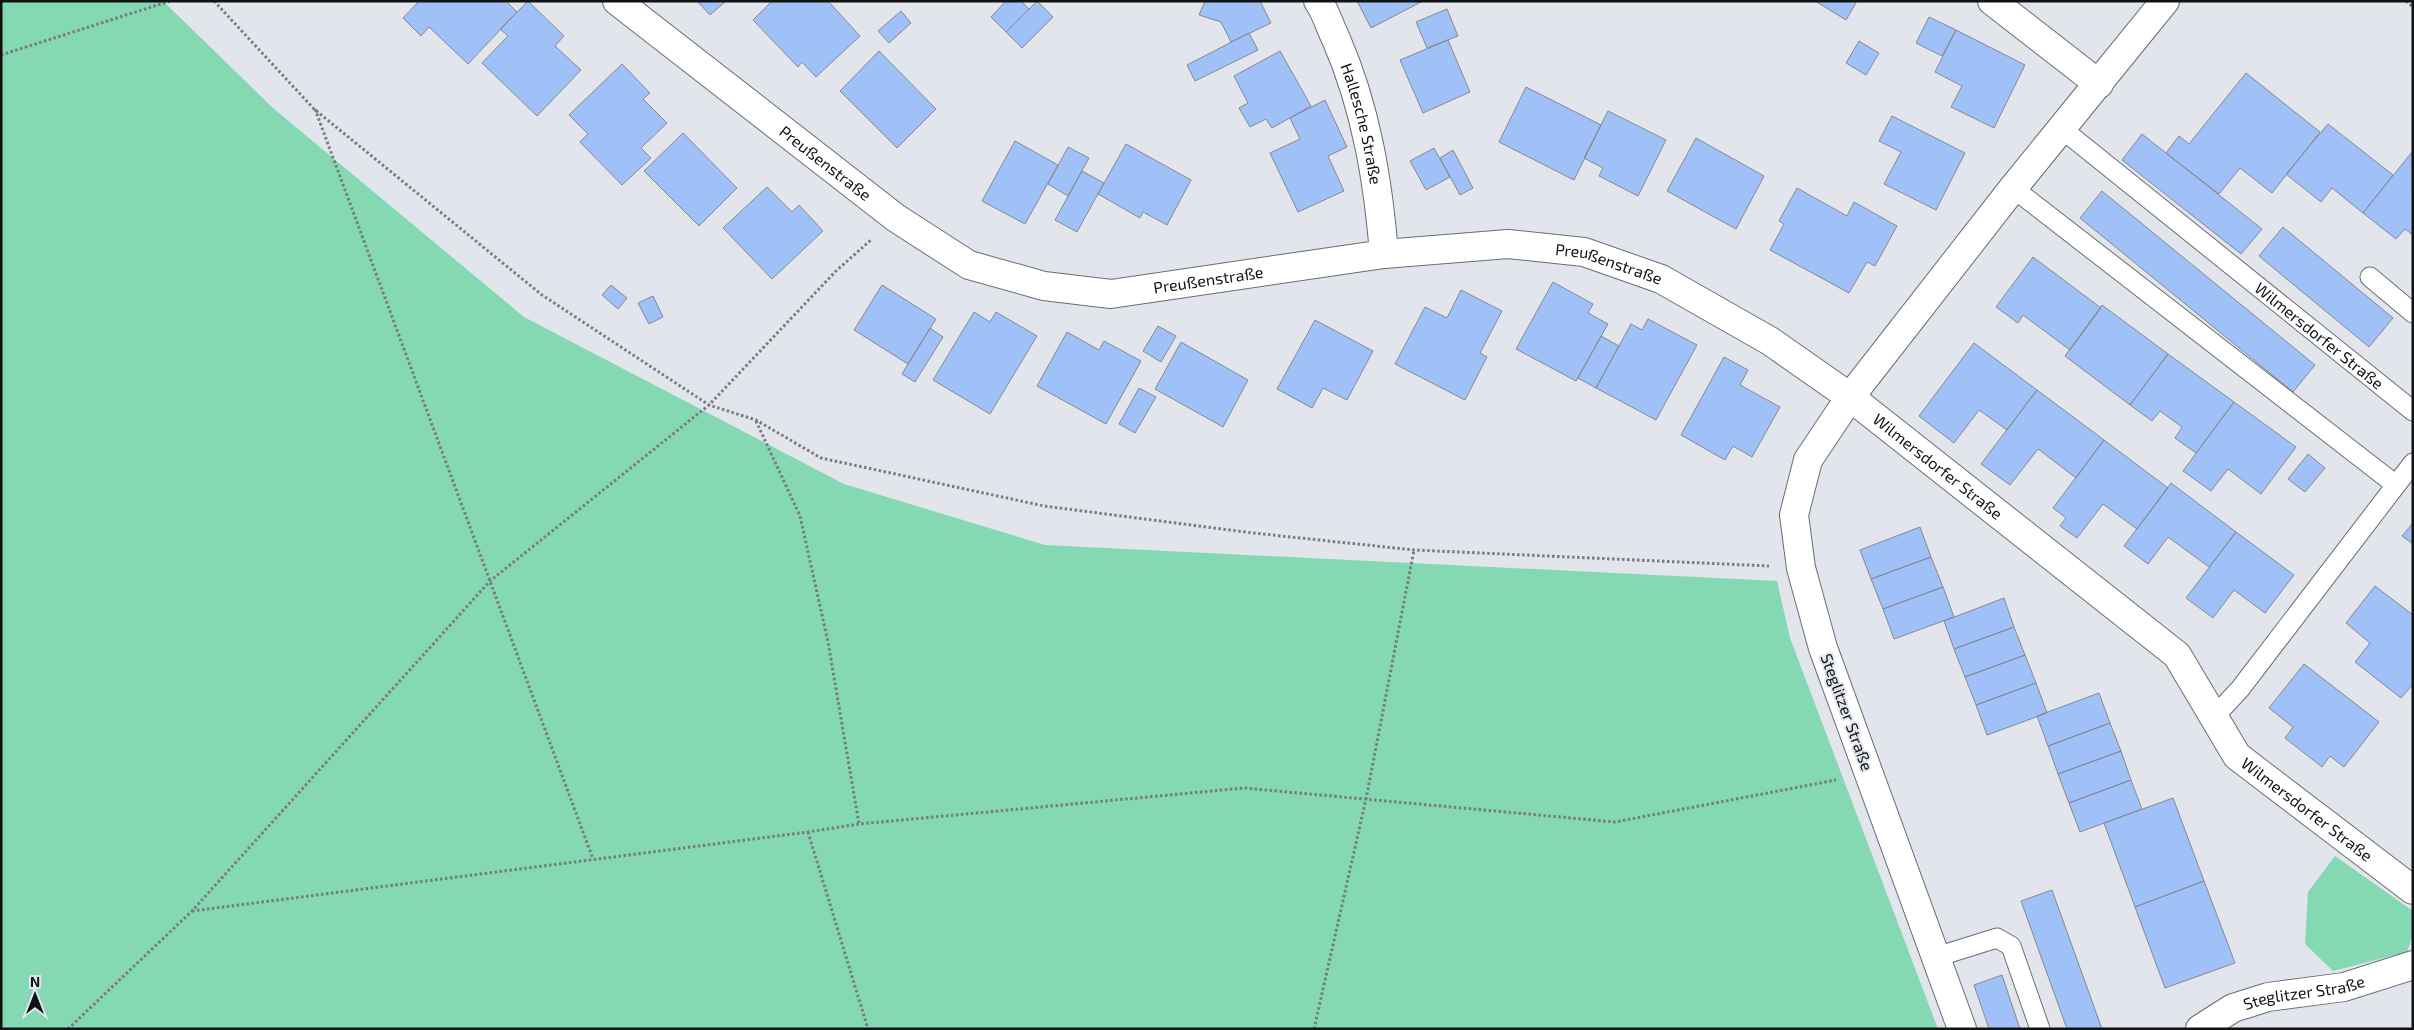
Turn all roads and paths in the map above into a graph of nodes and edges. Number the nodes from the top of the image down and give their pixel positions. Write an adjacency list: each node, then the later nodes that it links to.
1 (170, 1): 9 (path)
2 (214, 1): 11 (path)
3 (617, 1): 14 (street, Preußenstraße)
4 (1318, 1): 15 (street, Hallesche Straße)
5 (1992, 1): 10 (street)
6 (2165, 1): 10 (street)
7 (2406, 1): 8 (path)
8 (2413, 7)
9 (1, 55)
10 (2099, 84): 12 (street)
11 (314, 109): 19 (path); 26 (path)
12 (2062, 129): 13 (street); 20 (lane, Wilmersdorfer Straße)
13 (2013, 188): 18 (street); 23 (lane)
14 (896, 218): 15 (street, Preußenstraße); 19 (path)
15 (1384, 254): 18 (street, Preußenstraße)
16 (2370, 277): 17 (lane)
17 (2413, 313)
18 (1850, 397): 25 (street, Steglitzer Straße); 27 (street, Wilmersdorfer Straße)
19 (709, 405): 21 (path); 26 (path)
20 (2413, 412)
21 (756, 420): 24 (path); 30 (path)
22 (2413, 463): 23 (lane)
23 (2396, 485): 27 (lane)
24 (1414, 550): 25 (path); 29 (path)
25 (1801, 568): 28 (street, Steglitzer Straße)
26 (490, 581): 32 (path); 34 (path)
27 (2213, 718): 33 (street, Wilmersdorfer Straße)
28 (1870, 773): 29 (path); 35 (street, Steglitzer Straße)
29 (1366, 799): 30 (path); 39 (path)
30 (859, 824): 31 (path)
31 (808, 832): 32 (path); 38 (path)
32 (593, 859): 34 (path)
33 (2412, 888)
34 (192, 911): 37 (path)
35 (1936, 956): 40 (street, Steglitzer Straße); 41 (lane)
36 (2413, 965): 42 (street, Steglitzer Straße)
37 (68, 1029)
38 (868, 1029)
39 (1314, 1029)
40 (1962, 1029)
41 (2040, 1029)
42 (2200, 1029)

